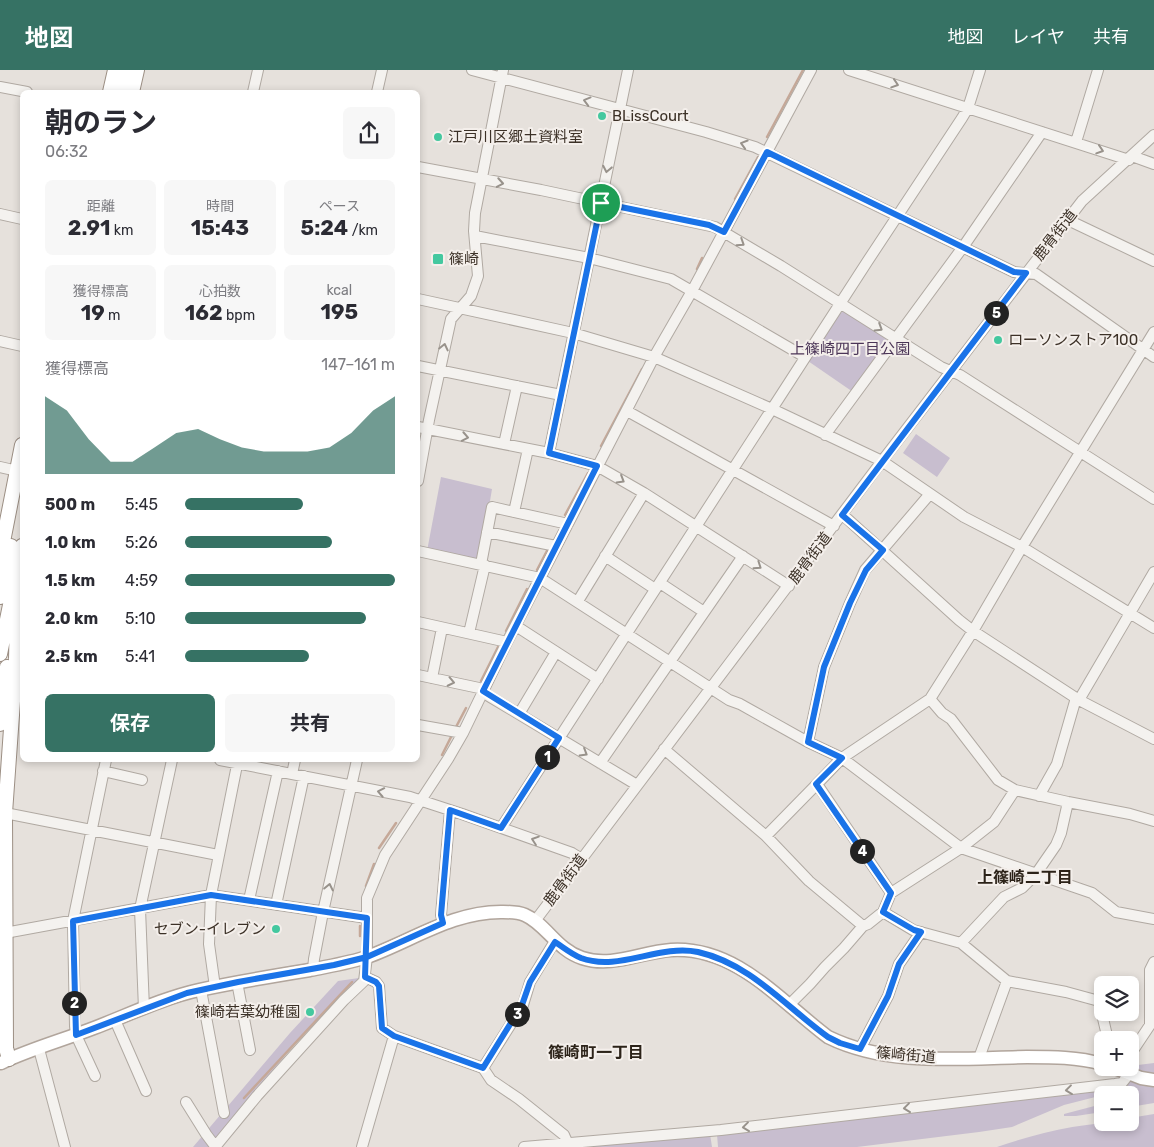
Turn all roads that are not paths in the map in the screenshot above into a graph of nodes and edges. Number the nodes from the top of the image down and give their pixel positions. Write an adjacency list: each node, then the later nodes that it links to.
1 (105, 70): 15 (highway)
2 (114, 70): 16 (highway)
3 (126, 70): 17 (highway)
4 (136, 70): 18 (highway)
5 (258, 70): 19 (street)
6 (382, 70): 20 (street)
7 (472, 70): 13 (street)
8 (628, 70): 23 (street)
9 (811, 70): 27 (street)
10 (849, 70): 22 (street, one-way to 22)
11 (980, 70): 22 (street)
12 (1098, 70): 26 (street)
13 (503, 74): 23 (street, one-way to 13); 31 (street)
14 (0, 87): 21 (street)
15 (100, 90)
16 (110, 90)
17 (121, 90)
18 (132, 90)
19 (253, 90)
20 (377, 90)
21 (20, 91)
22 (968, 108): 24 (street); 34 (street)
23 (619, 110): 27 (street, one-way to 23); 32 (street, one-way to 32)
24 (1042, 132): 26 (street); 39 (street)
25 (1154, 135): 28 (street, 鹿骨街道)
26 (1076, 142): 28 (street, one-way to 28)
27 (767, 152): 34 (street); 37 (street)
28 (1130, 158): 29 (street); 36 (street, 鹿骨街道)
29 (1154, 164)
30 (420, 167): 31 (street)
31 (480, 180): 32 (street, one-way to 32); 38 (street)
32 (601, 203): 37 (street); 40 (street)
33 (0, 214): 35 (street)
34 (898, 216): 39 (street); 45 (street)
35 (20, 219)
36 (1068, 220): 41 (street); 42 (street, 鹿骨街道)
37 (724, 232): 43 (street); 45 (street, one-way to 45)
38 (475, 236): 40 (street); 46 (street)
39 (963, 247): 42 (street); 49 (street)
40 (589, 258): 43 (street); 48 (street)
41 (1154, 261)
42 (1026, 273): 52 (street); 58 (street, 鹿骨街道)
43 (692, 291): 53 (street); 54 (street)
44 (420, 299): 46 (street)
45 (840, 304): 49 (street, one-way to 49); 54 (street)
46 (460, 308): 48 (street); 57 (street, one-way to 46)
47 (1154, 332): 52 (street)
48 (573, 333): 53 (street); 60 (street)
49 (896, 339): 58 (street); 64 (street)
50 (0, 341): 51 (street)
51 (20, 346)
52 (1142, 350): 55 (street); 67 (street)
53 (654, 357): 61 (street); 62 (street)
54 (805, 357): 61 (street)
55 (1154, 357)
56 (420, 366): 57 (street)
57 (439, 370): 59 (street); 63 (street)
58 (952, 372): 67 (street); 70 (street, 鹿骨街道)
59 (517, 386): 60 (street); 65 (street)
60 (561, 395): 68 (street)
61 (772, 409): 64 (street); 73 (street)
62 (627, 411): 71 (street); 73 (street)
63 (422, 428): 65 (street, one-way to 65); 69 (street)
64 (825, 435): 70 (street)
65 (504, 444): 66 (street)
66 (528, 449): 68 (street); 79 (street)
67 (1080, 451): 77 (street); 86 (street)
68 (549, 453): 71 (street)
69 (420, 454)
70 (882, 461): 76 (street); 80 (street, 鹿骨街道)
71 (597, 466): 75 (street, one-way to 75); 81 (street)
72 (0, 467): 74 (street)
73 (732, 470): 82 (street); 83 (street)
74 (20, 471): 92 (highway)
75 (644, 493): 82 (street); 90 (street)
76 (929, 495): 86 (street); 87 (street)
77 (1154, 499)
78 (20, 502): 98 (highway)
79 (514, 512): 81 (street); 84 (street)
80 (842, 515): 83 (street, 鹿骨街道); 87 (street)
81 (568, 524): 85 (street)
82 (697, 526): 91 (street); 96 (street)
83 (834, 526): 97 (street, 鹿骨街道)
84 (487, 532): 85 (street); 93 (street)
85 (556, 546): 95 (street)
86 (1022, 547): 102 (street); 107 (street)
87 (883, 550): 107 (street); 127 (street)
88 (420, 551): 93 (street)
89 (20, 556): 112 (highway)
90 (605, 556): 96 (street); 99 (street)
91 (743, 556): 97 (street, one-way to 97); 101 (street)
92 (0, 558)
93 (482, 564): 95 (street); 108 (street)
94 (1154, 572): 102 (street)
95 (540, 578): 99 (street); 104 (street)
96 (658, 586): 101 (street); 109 (street)
97 (789, 586): 117 (street, 鹿骨街道)
98 (0, 597)
99 (578, 601): 109 (street)
100 (20, 606): 122 (highway)
101 (704, 612): 113 (street)
102 (1130, 613): 106 (street); 120 (street)
103 (420, 622): 105 (street)
104 (516, 626): 110 (street); 111 (street)
105 (442, 628): 108 (street); 115 (street)
106 (1154, 628)
107 (973, 631): 119 (street); 120 (street)
108 (469, 633): 110 (street)
109 (627, 634): 113 (street); 116 (street)
110 (506, 642): 118 (street)
111 (556, 652): 116 (street); 121 (street)
112 (0, 654)
113 (669, 662): 117 (street); 135 (street)
114 (420, 675): 115 (street)
115 (432, 678): 118 (street, one-way to 118)
116 (598, 679): 125 (street)
117 (710, 689): 127 (street); 128 (street, 鹿骨街道)
118 (483, 691): 121 (street); 124 (street)
119 (930, 699): 129 (street); 144 (street)
120 (1077, 699): 126 (street); 145 (street)
121 (519, 714): 125 (street)
122 (11, 722): 149 (highway)
123 (420, 725): 124 (street)
124 (462, 734): 146 (street)
125 (559, 738): 135 (street, one-way to 135); 151 (street)
126 (1154, 739)
127 (808, 742): 129 (street)
128 (664, 750): 142 (street, 鹿骨街道); 153 (street)
129 (842, 758): 141 (street); 155 (street)
130 (106, 762): 136 (street)
131 (172, 762): 154 (street)
132 (237, 762): 137 (street); 156 (street)
133 (295, 762): 138 (street)
134 (354, 762): 143 (street)
135 (600, 763): 142 (street)
136 (104, 771): 140 (street); 152 (street)
137 (278, 772): 138 (street); 161 (street)
138 (292, 774): 139 (street)
139 (304, 776): 143 (street); 162 (street)
140 (142, 780)
141 (816, 784): 153 (street); 159 (street)
142 (637, 785): 157 (street, 鹿骨街道)
143 (351, 786): 146 (street, one-way to 143); 164 (street, one-way to 143)
144 (1015, 790): 145 (street); 155 (street)
145 (1039, 796): 147 (street)
146 (421, 800): 148 (street); 166 (street)
147 (1068, 802): 150 (street); 158 (street)
148 (450, 810): 151 (street); 170 (street)
149 (5, 813): 152 (street); 173 (highway)
150 (1152, 817)
151 (501, 828): 157 (street, one-way to 151)
152 (91, 830): 154 (street); 168 (street)
153 (766, 836): 171 (street)
154 (154, 843): 156 (street); 163 (street)
155 (961, 848): 158 (street); 159 (street)
156 (218, 854): 160 (street)
157 (580, 858): 169 (street, 鹿骨街道)
158 (1036, 874): 167 (street); 175 (street)
159 (891, 893): 165 (street)
160 (211, 895): 161 (street); 163 (street); 182 (street)
161 (249, 900): 162 (street)
162 (276, 905): 164 (street)
163 (140, 909): 168 (street); 185 (street)
164 (323, 912): 166 (street); 178 (street)
165 (883, 912): 171 (street); 172 (street)
166 (367, 918): 176 (street)
167 (1154, 919)
168 (73, 921): 173 (street); 188 (street)
169 (534, 921): 170 (main road, 篠崎街道); 174 (main road, 篠崎街道)
170 (443, 923): 176 (main road, 篠崎街道)
171 (864, 926): 184 (street)
172 (921, 932): 175 (street); 192 (street)
173 (5, 933): 195 (highway)
174 (555, 942): 184 (main road, 篠崎街道); 197 (street)
175 (961, 943): 180 (street)
176 (367, 957): 178 (main road, 篠崎街道); 179 (street)
177 (1154, 962): 190 (street)
178 (313, 969): 181 (main road, 篠崎街道)
179 (362, 981): 189 (street); 207 (street)
180 (1006, 981): 187 (street); 194 (street)
181 (238, 982): 182 (main road, 篠崎街道); 193 (street)
182 (215, 987): 183 (main road, 篠崎街道)
183 (201, 990): 185 (main road, 篠崎街道); 204 (street)
184 (789, 1005): 192 (main road, 篠崎街道)
185 (144, 1009): 186 (main road, 篠崎街道)
186 (116, 1020): 188 (main road, 篠崎街道); 202 (street)
187 (1106, 1031)
188 (76, 1035): 191 (main road, 篠崎街道); 199 (street)
189 (394, 1036): 197 (street); 208 (street)
190 (1139, 1042)
191 (39, 1049): 195 (main road, 篠崎街道); 206 (street)
192 (860, 1049): 194 (main road, 篠崎街道)
193 (250, 1050)
194 (978, 1058): 196 (main road, 篠崎街道)
195 (5, 1061)
196 (1094, 1063)
197 (483, 1068): 205 (street)
198 (1139, 1075): 201 (main road)
199 (95, 1076)
200 (1122, 1076): 205 (street, one-way to 205)
201 (1154, 1080)
202 (146, 1091)
203 (186, 1102): 207 (street)
204 (224, 1113)
205 (568, 1144): 209 (street)
206 (65, 1147)
207 (215, 1147)
208 (362, 1147)
209 (524, 1147)

